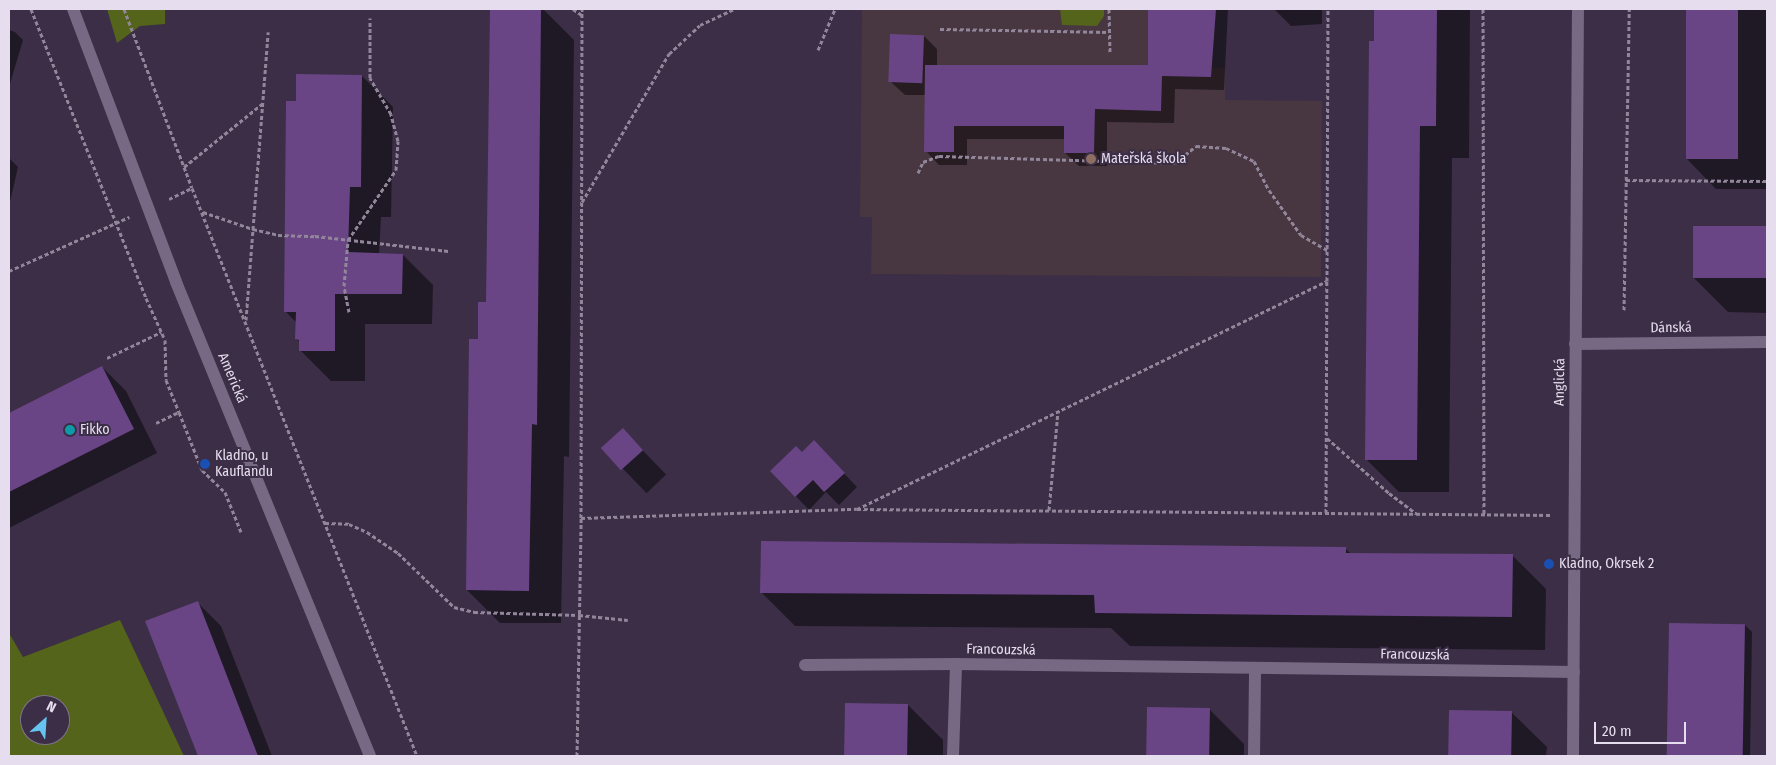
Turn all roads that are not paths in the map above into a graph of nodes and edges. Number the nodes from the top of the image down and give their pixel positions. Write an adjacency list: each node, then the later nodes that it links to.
1 (73, 9): 9 (street, Americká)
2 (1578, 9): 4 (street, Anglická)
3 (1767, 342): 4 (street, Dánská)
4 (1576, 344): 8 (street, Anglická)
5 (956, 664): 6 (street, Francouzská); 7 (street, Francouzská); 10 (street, Francouzská)
6 (806, 665)
7 (1256, 668): 8 (street, Francouzská); 11 (street)
8 (1574, 672): 12 (street, Anglická)
9 (370, 756)
10 (953, 756)
11 (1254, 756)
12 (1573, 756)

